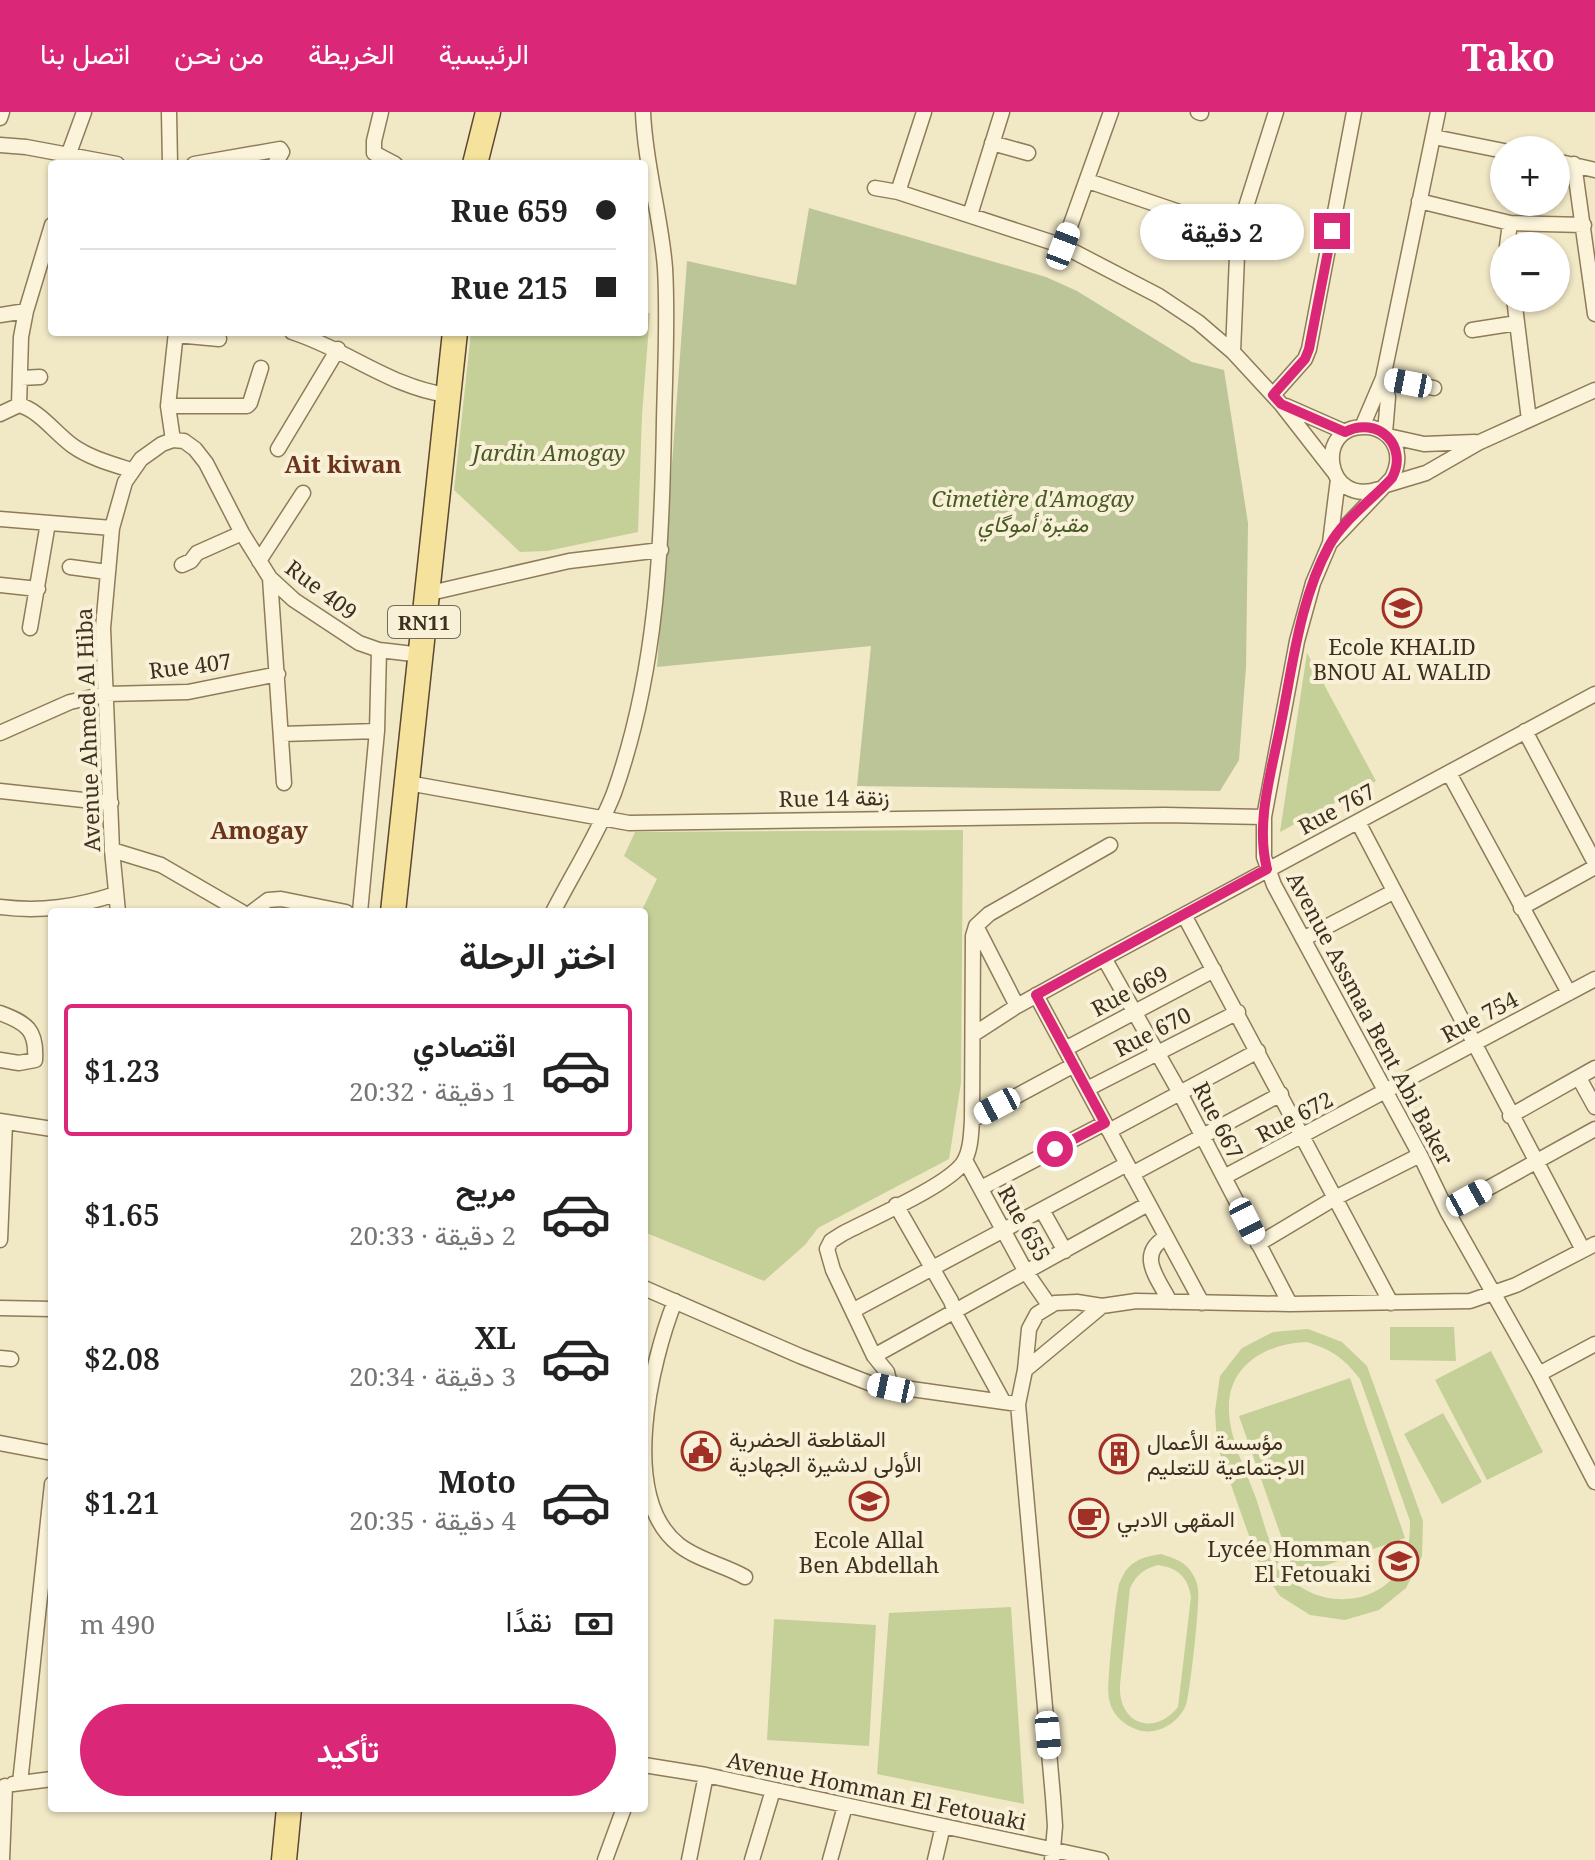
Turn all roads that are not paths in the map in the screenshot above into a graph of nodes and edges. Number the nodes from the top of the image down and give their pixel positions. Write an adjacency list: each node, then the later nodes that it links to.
1 (2, 112): 13 (street)
2 (84, 112): 20 (street)
3 (169, 112): 22 (street)
4 (381, 112): 19 (street)
5 (643, 112): 79 (street)
6 (924, 112): 30 (street)
7 (1002, 112): 15 (street)
8 (1111, 112): 28 (street)
9 (1276, 112): 35 (street)
10 (1354, 112): 60 (street)
11 (1438, 112): 14 (street)
12 (483, 114): 24 (main road)
13 (0, 118)
14 (1434, 137): 17 (street); 31 (street)
15 (992, 143): 18 (street); 32 (street)
16 (0, 145): 20 (street)
17 (1490, 148)
18 (1028, 153)
19 (371, 158)
20 (66, 159)
21 (278, 159): 23 (street)
22 (170, 160)
23 (215, 160)
24 (476, 160)
25 (1570, 163): 26 (street)
26 (1574, 164): 27 (street); 34 (street)
27 (1595, 170)
28 (1088, 181): 35 (street); 39 (street)
29 (875, 188): 30 (street)
30 (898, 192): 32 (street)
31 (1419, 201): 33 (street); 56 (street)
32 (970, 215): 39 (street)
33 (1510, 223): 34 (street); 36 (street)
34 (1584, 225): 38 (street)
35 (1238, 232): 52 (street)
36 (1509, 232)
37 (48, 242): 41 (street)
38 (1591, 242): 40 (street)
39 (1063, 246): 52 (street)
40 (1594, 304)
41 (26, 311): 43 (street); 55 (street)
42 (1516, 312): 44 (street)
43 (0, 315)
44 (1517, 323): 45 (street); 63 (street)
45 (1472, 330)
46 (176, 336): 61 (street)
47 (193, 336): 50 (street)
48 (303, 336): 51 (street)
49 (454, 336): 59 (main road, RN11)
50 (219, 339)
51 (338, 349): 59 (street); 69 (street)
52 (1233, 352): 60 (street)
53 (261, 368): 61 (street)
54 (40, 377): 55 (street)
55 (21, 378): 62 (street)
56 (1383, 378): 57 (street); 64 (street); 66 (street)
57 (1434, 388)
58 (1595, 390): 63 (street)
59 (447, 395): 87 (main road, RN11)
60 (1277, 400): 65 (street); 71 (street)
61 (168, 406): 67 (street)
62 (7, 408): 70 (street)
63 (1529, 420): 68 (street)
64 (1362, 427): 65 (street); 66 (street)
65 (1345, 432): 71 (street)
66 (1386, 435): 68 (street); 72 (street)
67 (173, 440): 70 (street); 77 (street, Rue 409)
68 (1480, 442): 72 (street)
69 (278, 449)
70 (131, 470): 76 (street, Avenue Ahmed Al Hiba)
71 (1336, 476): 72 (street); 78 (street, Avenue Assmaa Bent Abi Baker)
72 (1382, 487): 78 (street, Avenue Assmaa Bent Abi Baker)
73 (303, 493): 80 (street)
74 (0, 519): 75 (street)
75 (48, 523): 76 (street); 86 (street)
76 (112, 528): 83 (street, Avenue Ahmed Al Hiba)
77 (242, 533): 80 (street, Rue 409); 81 (street)
78 (1330, 543): 103 (street, Avenue Assmaa Bent Abi Baker)
79 (661, 550): 87 (street); 104 (street)
80 (259, 561): 84 (street, Rue 409)
81 (182, 565)
82 (70, 567): 83 (street)
83 (107, 572): 92 (street, Avenue Ahmed Al Hiba)
84 (270, 578): 89 (street, Rue 409); 91 (street)
85 (0, 585): 86 (street)
86 (38, 589): 88 (street)
87 (426, 594): 90 (main road, RN11)
88 (30, 628)
89 (379, 650): 90 (street, Rue 409); 94 (street)
90 (422, 655): 100 (main road, RN11)
91 (278, 674): 92 (street, Rue 407); 97 (street)
92 (106, 694): 96 (street, Rue 407); 102 (street, Avenue Ahmed Al Hiba)
93 (1595, 694): 95 (street, Rue 767)
94 (377, 731): 97 (street); 118 (street)
95 (1525, 731): 98 (street, Rue 767); 108 (street)
96 (0, 733)
97 (282, 734): 99 (street)
98 (1449, 773): 105 (street, Rue 767); 121 (street)
99 (284, 783)
100 (408, 783): 104 (street, Rue 14 زنقة); 119 (main road, RN11)
101 (0, 791): 102 (street)
102 (111, 803): 107 (street, Avenue Ahmed Al Hiba)
103 (1264, 817): 104 (street, Rue 14 زنقة); 109 (street, Avenue Assmaa Bent Abi Baker)
104 (601, 819): 120 (street)
105 (1358, 822): 109 (street, Rue 767); 110 (street)
106 (1110, 845): 124 (street)
107 (112, 850): 111 (street, Avenue Ahmed Al Hiba); 112 (street)
108 (1595, 865): 121 (street)
109 (1267, 869): 123 (street, Rue 767); 125 (street, Avenue Assmaa Bent Abi Baker)
110 (1393, 892): 125 (street); 136 (street)
111 (116, 894): 114 (street); 115 (street, Avenue Ahmed Al Hiba)
112 (219, 905)
113 (0, 907): 122 (street)
114 (65, 908)
115 (118, 908)
116 (257, 908): 117 (street)
117 (326, 908)
118 (360, 908)
119 (393, 908)
120 (555, 908)
121 (1521, 908): 129 (street)
122 (48, 909)
123 (1184, 915): 126 (street, Rue 767); 127 (street)
124 (976, 926): 131 (street); 135 (street)
125 (1303, 939): 145 (street, Avenue Assmaa Bent Abi Baker)
126 (1104, 958): 130 (street, Rue 767); 132 (street, Rue 667)
127 (1214, 970): 132 (street, Rue 669); 133 (street)
128 (1595, 979): 129 (street, Rue 754)
129 (1569, 993): 136 (street, Rue 754)
130 (1036, 995): 131 (street, Rue 767); 137 (street)
131 (1017, 1006): 135 (street, Rue 767)
132 (1135, 1012): 137 (street, Rue 669); 139 (street, Rue 667)
133 (1238, 1012): 138 (street); 139 (street, Rue 670)
134 (0, 1013): 140 (street)
135 (974, 1034): 150 (street)
136 (1475, 1044): 145 (street, Rue 754); 149 (street)
137 (1065, 1049): 141 (street)
138 (1258, 1051): 146 (street); 147 (street)
139 (1159, 1054): 144 (street, Rue 670); 146 (street, Rue 667)
140 (0, 1060)
141 (1074, 1065): 144 (street); 150 (street)
142 (1595, 1068): 143 (street)
143 (1579, 1078): 148 (street); 149 (street)
144 (1087, 1089): 152 (street)
145 (1385, 1092): 156 (street, Rue 672); 157 (street, Avenue Assmaa Bent Abi Baker)
146 (1180, 1093): 152 (street); 155 (street, Rue 667)
147 (1281, 1094): 155 (street); 156 (street)
148 (1595, 1107)
149 (1510, 1116): 159 (street)
150 (972, 1120): 158 (street)
151 (2, 1122): 153 (street); 170 (street)
152 (1107, 1127): 160 (street); 162 (street)
153 (48, 1128)
154 (1595, 1129): 159 (street)
155 (1202, 1136): 160 (street); 161 (street, Rue 667)
156 (1303, 1136): 161 (street, Rue 672); 163 (street)
157 (1420, 1155): 163 (street); 167 (street, Avenue Assmaa Bent Abi Baker)
158 (965, 1160): 162 (street, Rue 655); 165 (street)
159 (1536, 1161): 167 (street); 172 (street)
160 (1130, 1169): 164 (street); 166 (street)
161 (1224, 1177): 171 (street, Rue 667)
162 (981, 1188): 168 (street, Rue 655)
163 (1335, 1198): 171 (street); 181 (street)
164 (1148, 1204): 169 (street); 173 (street)
165 (896, 1205): 174 (street); 188 (street)
166 (1042, 1210): 168 (street); 173 (street)
167 (1447, 1211): 177 (street, Avenue Assmaa Bent Abi Baker)
168 (1003, 1229): 174 (street); 175 (street, Rue 655)
169 (1166, 1237): 179 (street); 180 (street)
170 (0, 1240)
171 (1258, 1244): 182 (street, Rue 667)
172 (1589, 1247): 177 (street)
173 (1065, 1251): 175 (street)
174 (931, 1268): 187 (street); 188 (street)
175 (1026, 1272): 183 (street, Rue 655); 187 (street)
176 (648, 1290): 178 (street)
177 (1494, 1295): 181 (street); 192 (street, Avenue Assmaa Bent Abi Baker)
178 (675, 1301): 193 (street); 195 (street)
179 (1170, 1302): 180 (street); 184 (street)
180 (1202, 1303): 182 (street)
181 (1391, 1303): 182 (street)
182 (1290, 1304)
183 (1049, 1305): 184 (street); 191 (street)
184 (1102, 1306): 191 (street)
185 (0, 1308): 186 (street)
186 (48, 1309)
187 (954, 1309): 190 (street); 194 (street)
188 (854, 1310): 190 (street)
189 (1595, 1344): 192 (street)
190 (874, 1356): 193 (street)
191 (1025, 1370): 194 (street)
192 (1539, 1374): 198 (street, Avenue Assmaa Bent Abi Baker)
193 (891, 1388): 194 (street)
194 (1010, 1403): 211 (street)
195 (648, 1410)
196 (0, 1443): 197 (street)
197 (48, 1452)
198 (1595, 1482)
199 (648, 1492): 201 (street)
200 (48, 1511): 205 (street)
201 (745, 1577)
202 (648, 1766): 203 (street, Avenue Homman El Fetouaki)
203 (706, 1775): 206 (street, Avenue Homman El Fetouaki); 216 (street)
204 (48, 1780): 205 (street)
205 (8, 1785): 213 (street)
206 (773, 1790): 207 (street, Avenue Homman El Fetouaki); 212 (street)
207 (845, 1806): 210 (street, Avenue Homman El Fetouaki); 217 (street)
208 (289, 1812): 214 (main road)
209 (623, 1812): 215 (street)
210 (943, 1826): 211 (street, Avenue Homman El Fetouaki); 218 (street)
211 (1053, 1855): 219 (street, Avenue Homman El Fetouaki)
212 (755, 1859)
213 (2, 1860)
214 (284, 1860)
215 (605, 1860)
216 (689, 1860)
217 (830, 1860)
218 (935, 1860)
219 (1101, 1860)

